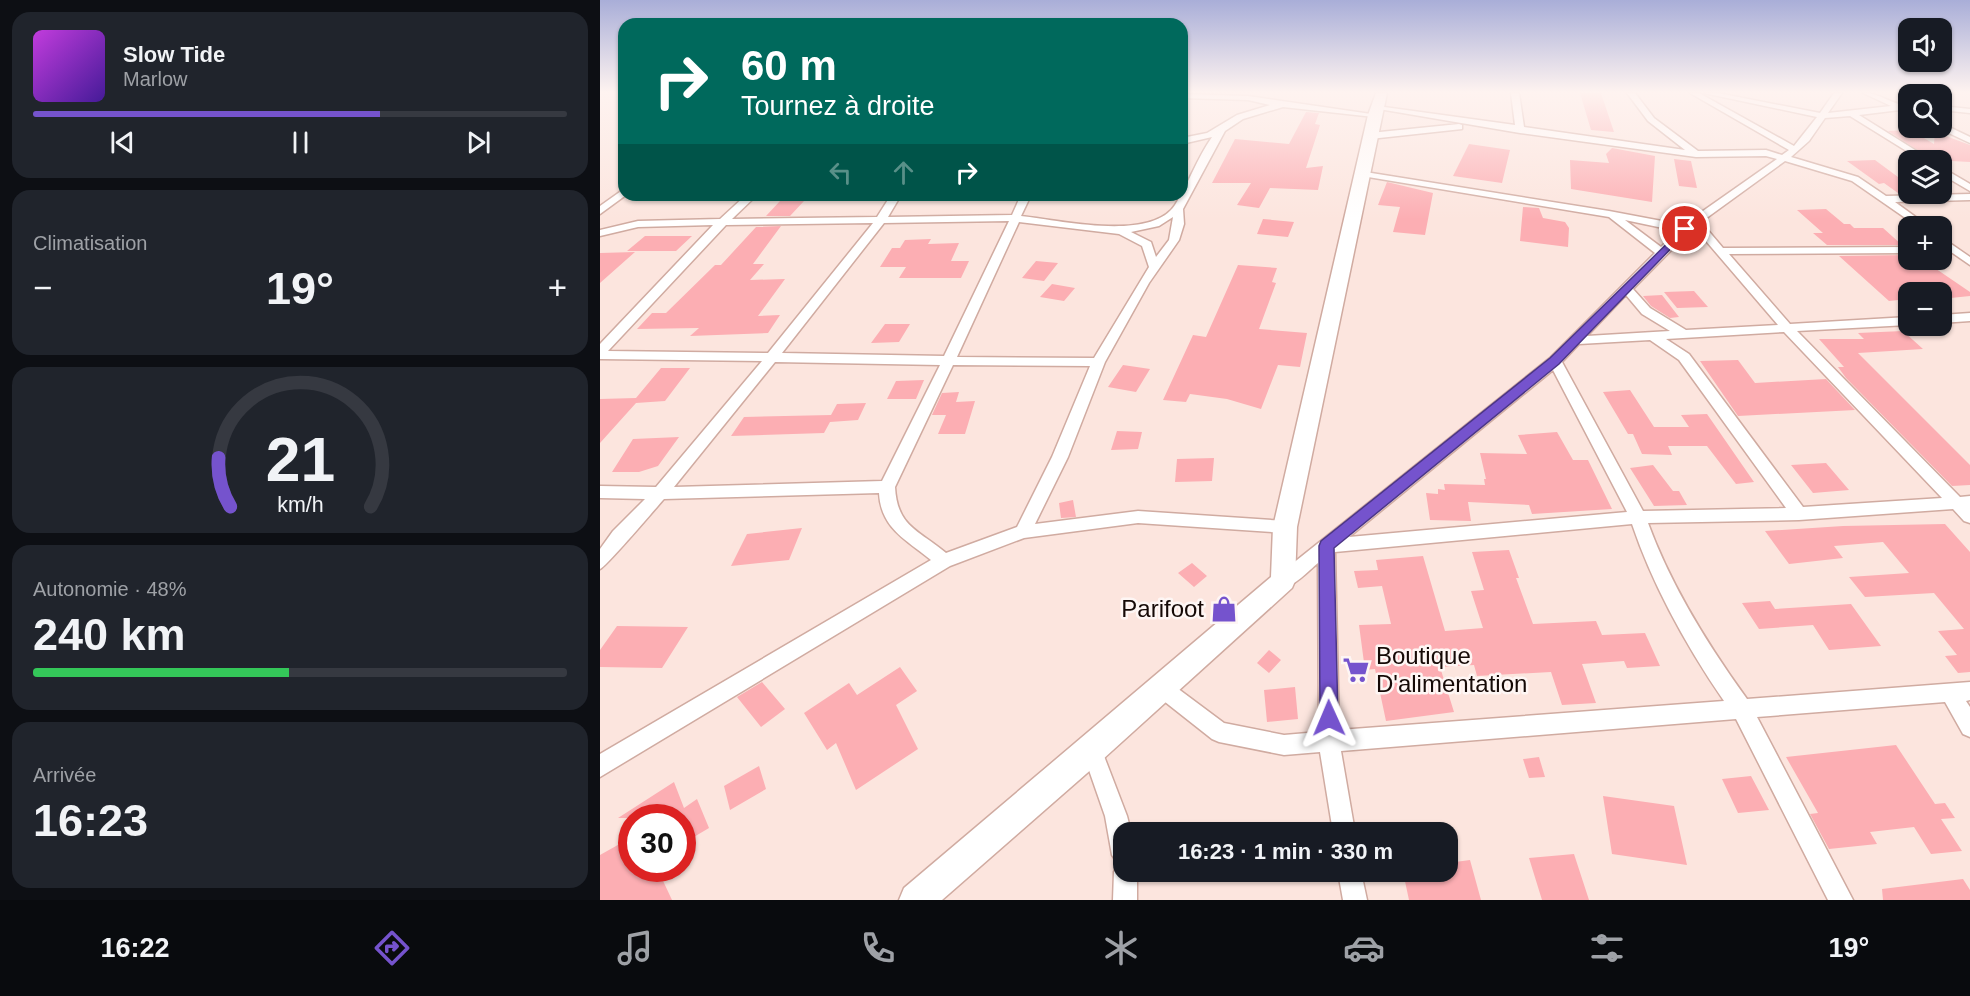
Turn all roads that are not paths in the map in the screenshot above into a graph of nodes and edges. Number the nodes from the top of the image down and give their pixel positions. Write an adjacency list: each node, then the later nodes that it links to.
1 (1210, 135): 9 (street)
2 (1219, 135): 17 (street)
3 (1371, 135): 14 (main road)
4 (1557, 135): 12 (street)
5 (1670, 135): 12 (street)
6 (1768, 135): 10 (street)
7 (1807, 135): 10 (street)
8 (1887, 135): 11 (street)
9 (1188, 140)
10 (1795, 150): 13 (street)
11 (1911, 150)
12 (1696, 154): 13 (street)
13 (1784, 159): 20 (street); 32 (street)
14 (1362, 173): 27 (street); 63 (main road)
15 (1952, 177): 16 (street)
16 (1970, 188)
17 (1188, 192)
18 (618, 197): 26 (street)
19 (1970, 197): 20 (street)
20 (1886, 199): 28 (street)
21 (746, 201): 31 (street)
22 (892, 201): 30 (street)
23 (1023, 201): 29 (street)
24 (1183, 201): 25 (street)
25 (1178, 210): 33 (street); 41 (street)
26 (600, 211)
27 (1609, 214): 32 (street); 39 (street)
28 (1909, 216)
29 (1014, 218): 30 (street); 33 (street); 54 (street)
30 (880, 221): 31 (street); 51 (street)
31 (723, 222): 34 (street); 50 (street)
32 (1690, 226): 38 (street); 39 (street)
33 (1121, 231): 41 (street)
34 (600, 233)
35 (1898, 250): 38 (street)
36 (1954, 250): 37 (street); 40 (street)
37 (1970, 250)
38 (1721, 251): 46 (street)
39 (1661, 252): 42 (street)
40 (1970, 262)
41 (1154, 267): 55 (street)
42 (1627, 289): 47 (street); 49 (street)
43 (1970, 317): 44 (street)
44 (1952, 318)
45 (1898, 322): 46 (street)
46 (1788, 328): 47 (street); 59 (street)
47 (1684, 334): 48 (street); 52 (street)
48 (1651, 335): 49 (street); 52 (street)
49 (1572, 341): 53 (street)
50 (600, 353): 51 (street)
51 (772, 356): 54 (street); 58 (street)
52 (1684, 357): 60 (street)
53 (1555, 361): 61 (street); 65 (street)
54 (948, 362): 55 (street); 56 (street)
55 (1098, 362): 64 (street)
56 (887, 486): 58 (street); 66 (street)
57 (600, 492): 58 (street)
58 (660, 493): 67 (street)
59 (1963, 502): 60 (street); 62 (street)
60 (1799, 514): 61 (street)
61 (1638, 517): 65 (street); 71 (street)
62 (1970, 517)
63 (1285, 527): 64 (street); 68 (main road)
64 (1023, 532): 66 (street)
65 (1326, 546): 68 (street); 73 (street)
66 (944, 561): 75 (street)
67 (600, 562)
68 (1283, 581): 69 (main road)
69 (1162, 688): 73 (street); 74 (main road)
70 (1961, 692): 71 (street); 72 (street)
71 (1742, 708): 73 (street); 83 (street)
72 (1970, 727)
73 (1329, 740): 77 (street)
74 (1092, 750): 76 (street); 80 (main road)
75 (600, 766)
76 (1117, 822)
77 (1342, 822)
78 (1126, 882): 81 (street)
79 (1352, 882): 82 (street)
80 (916, 900)
81 (1125, 900)
82 (1355, 900)
83 (1841, 900)

